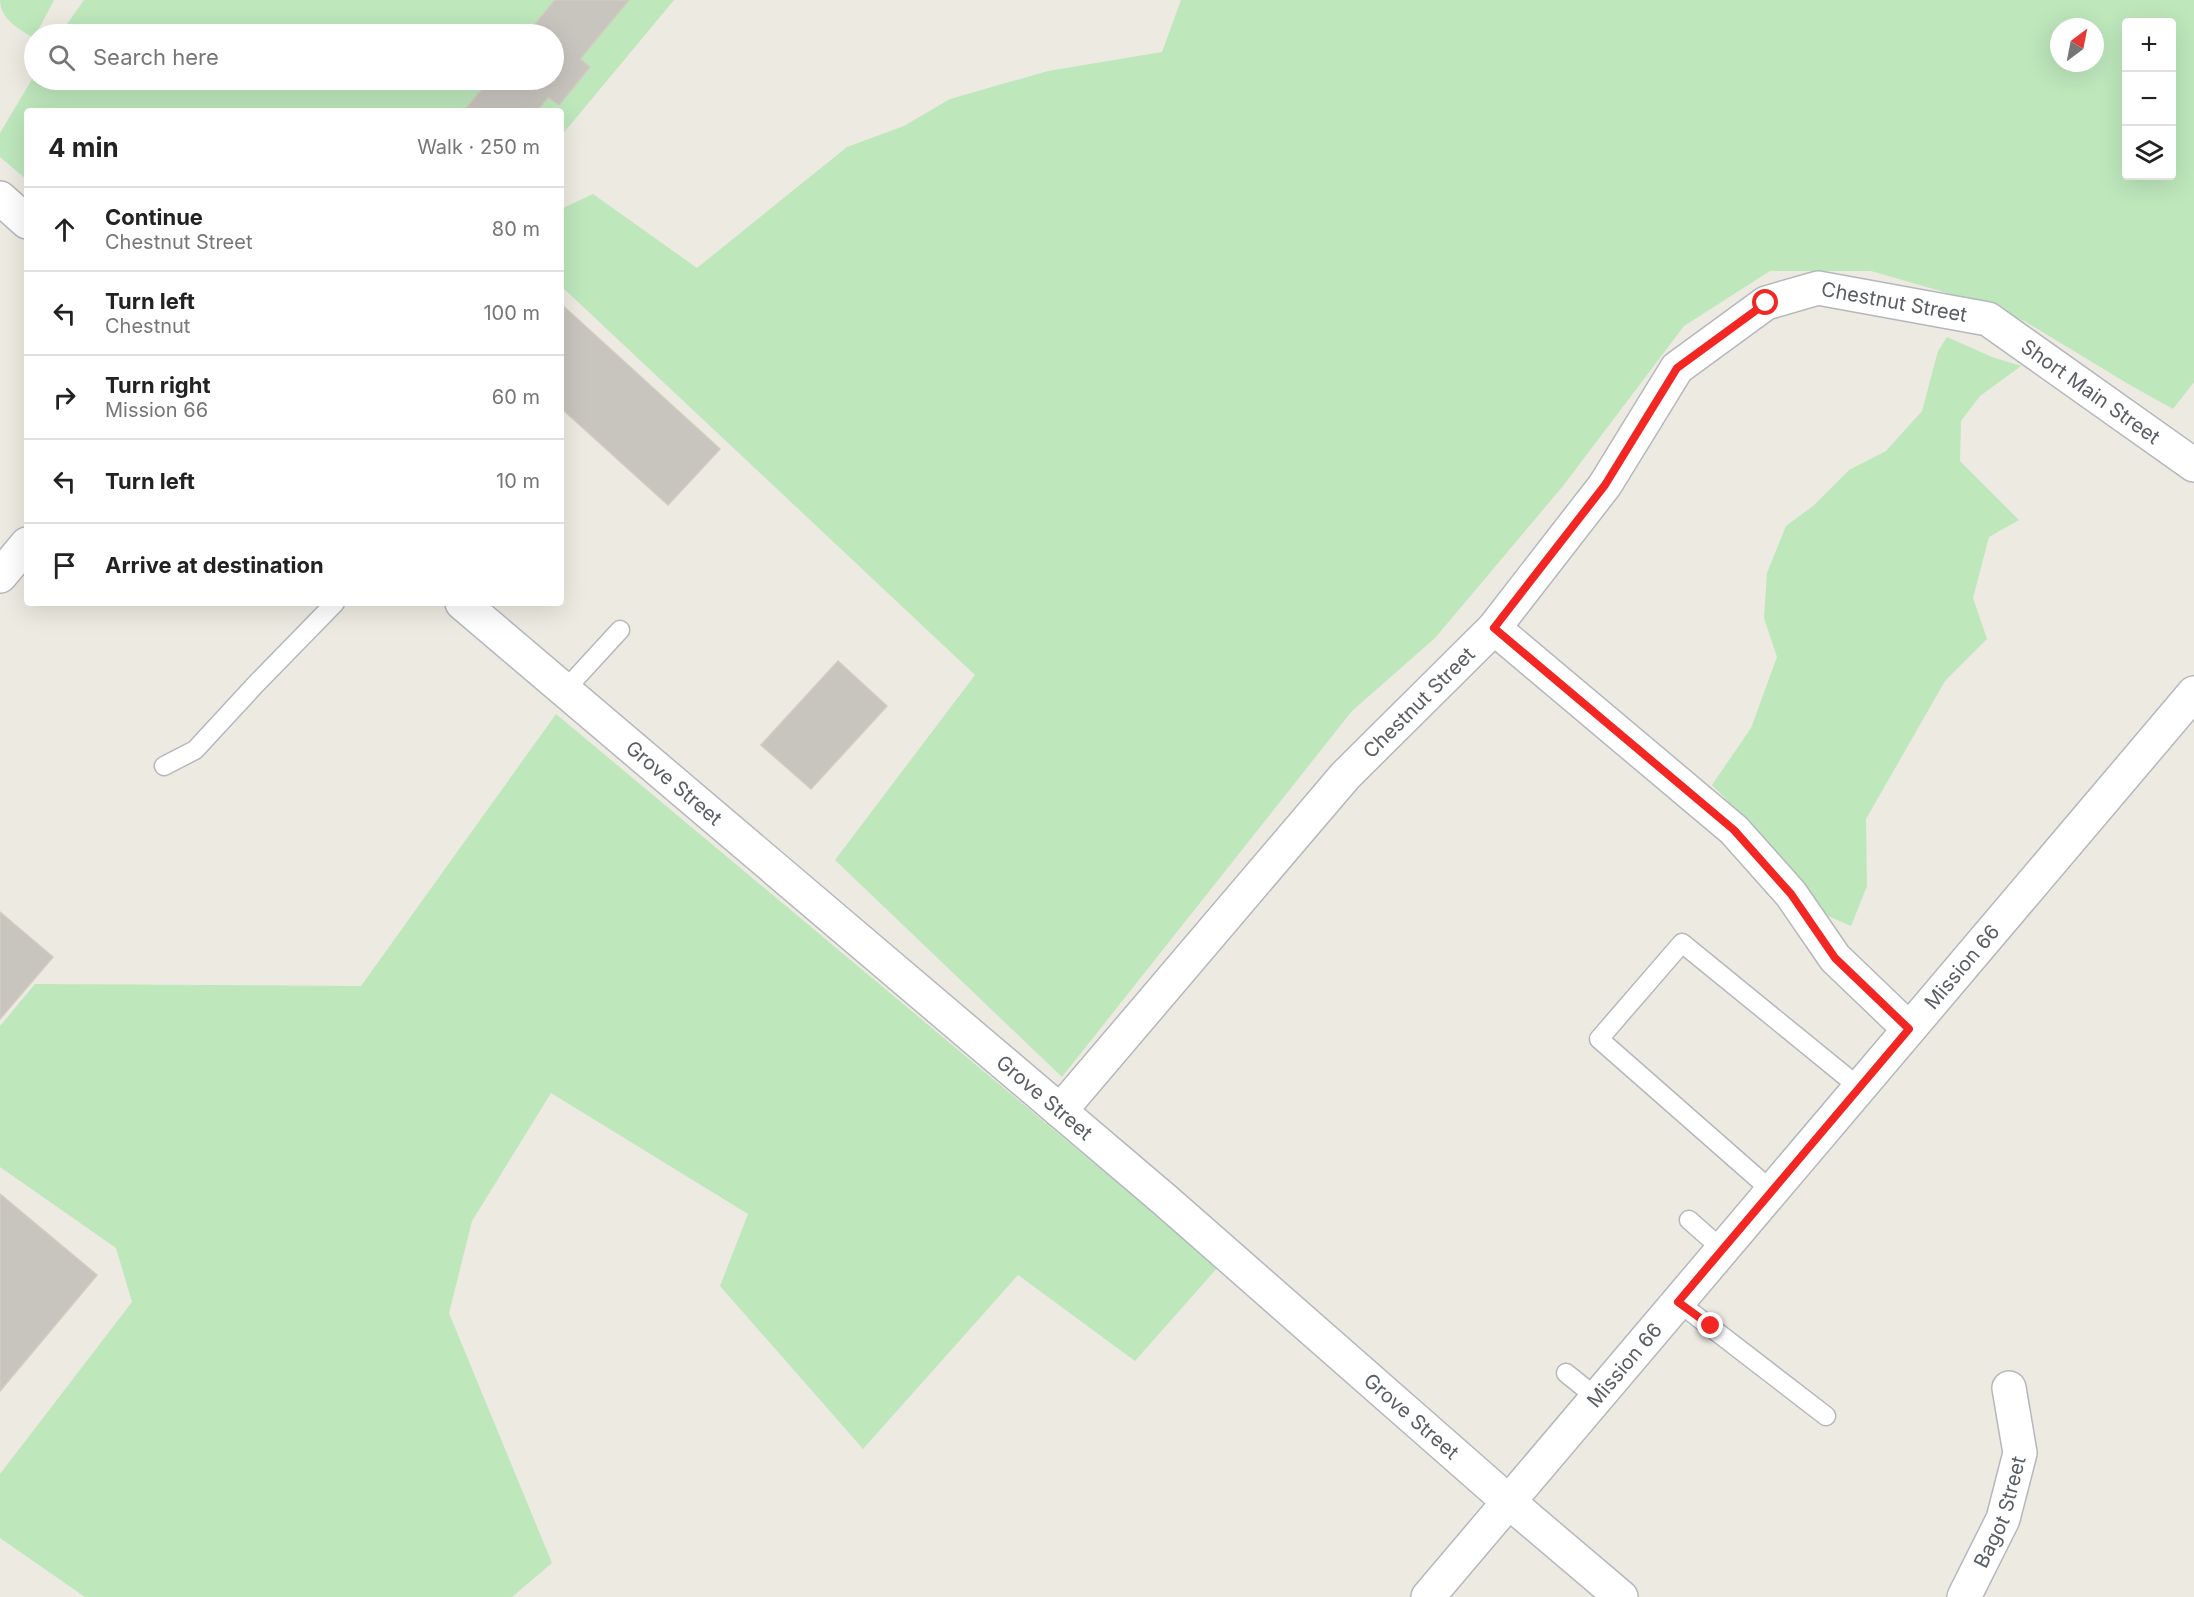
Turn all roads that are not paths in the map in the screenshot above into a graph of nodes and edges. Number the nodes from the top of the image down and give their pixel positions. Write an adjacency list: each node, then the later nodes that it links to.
1 (0, 198): 2 (street)
2 (24, 219)
3 (1988, 319): 4 (street, Short Main Street); 9 (street, Chestnut Street)
4 (2194, 465)
5 (24, 548): 6 (street)
6 (0, 576)
7 (332, 606): 13 (lane)
8 (465, 606): 11 (street, Grove Street)
9 (1494, 628): 14 (street); 16 (street, Chestnut Street)
10 (620, 630): 11 (lane)
11 (564, 691): 16 (street, Grove Street)
12 (2194, 693): 14 (street, Mission 66)
13 (164, 766)
14 (1909, 1029): 15 (street, Mission 66)
15 (1860, 1088): 17 (street, Mission 66); 17 (lane)
16 (1060, 1111): 25 (street, Grove Street)
17 (1772, 1191): 19 (street, Mission 66)
18 (1689, 1220): 19 (lane)
19 (1723, 1250): 20 (street, Mission 66)
20 (1678, 1302): 23 (street, Mission 66); 24 (lane)
21 (1566, 1373): 23 (lane)
22 (2009, 1388): 28 (street, Bagot Street)
23 (1597, 1398): 25 (street, Mission 66)
24 (1826, 1416)
25 (1509, 1502): 26 (street, Mission 66); 27 (street, Grove Street)
26 (1428, 1597)
27 (1621, 1597)
28 (1964, 1597)

